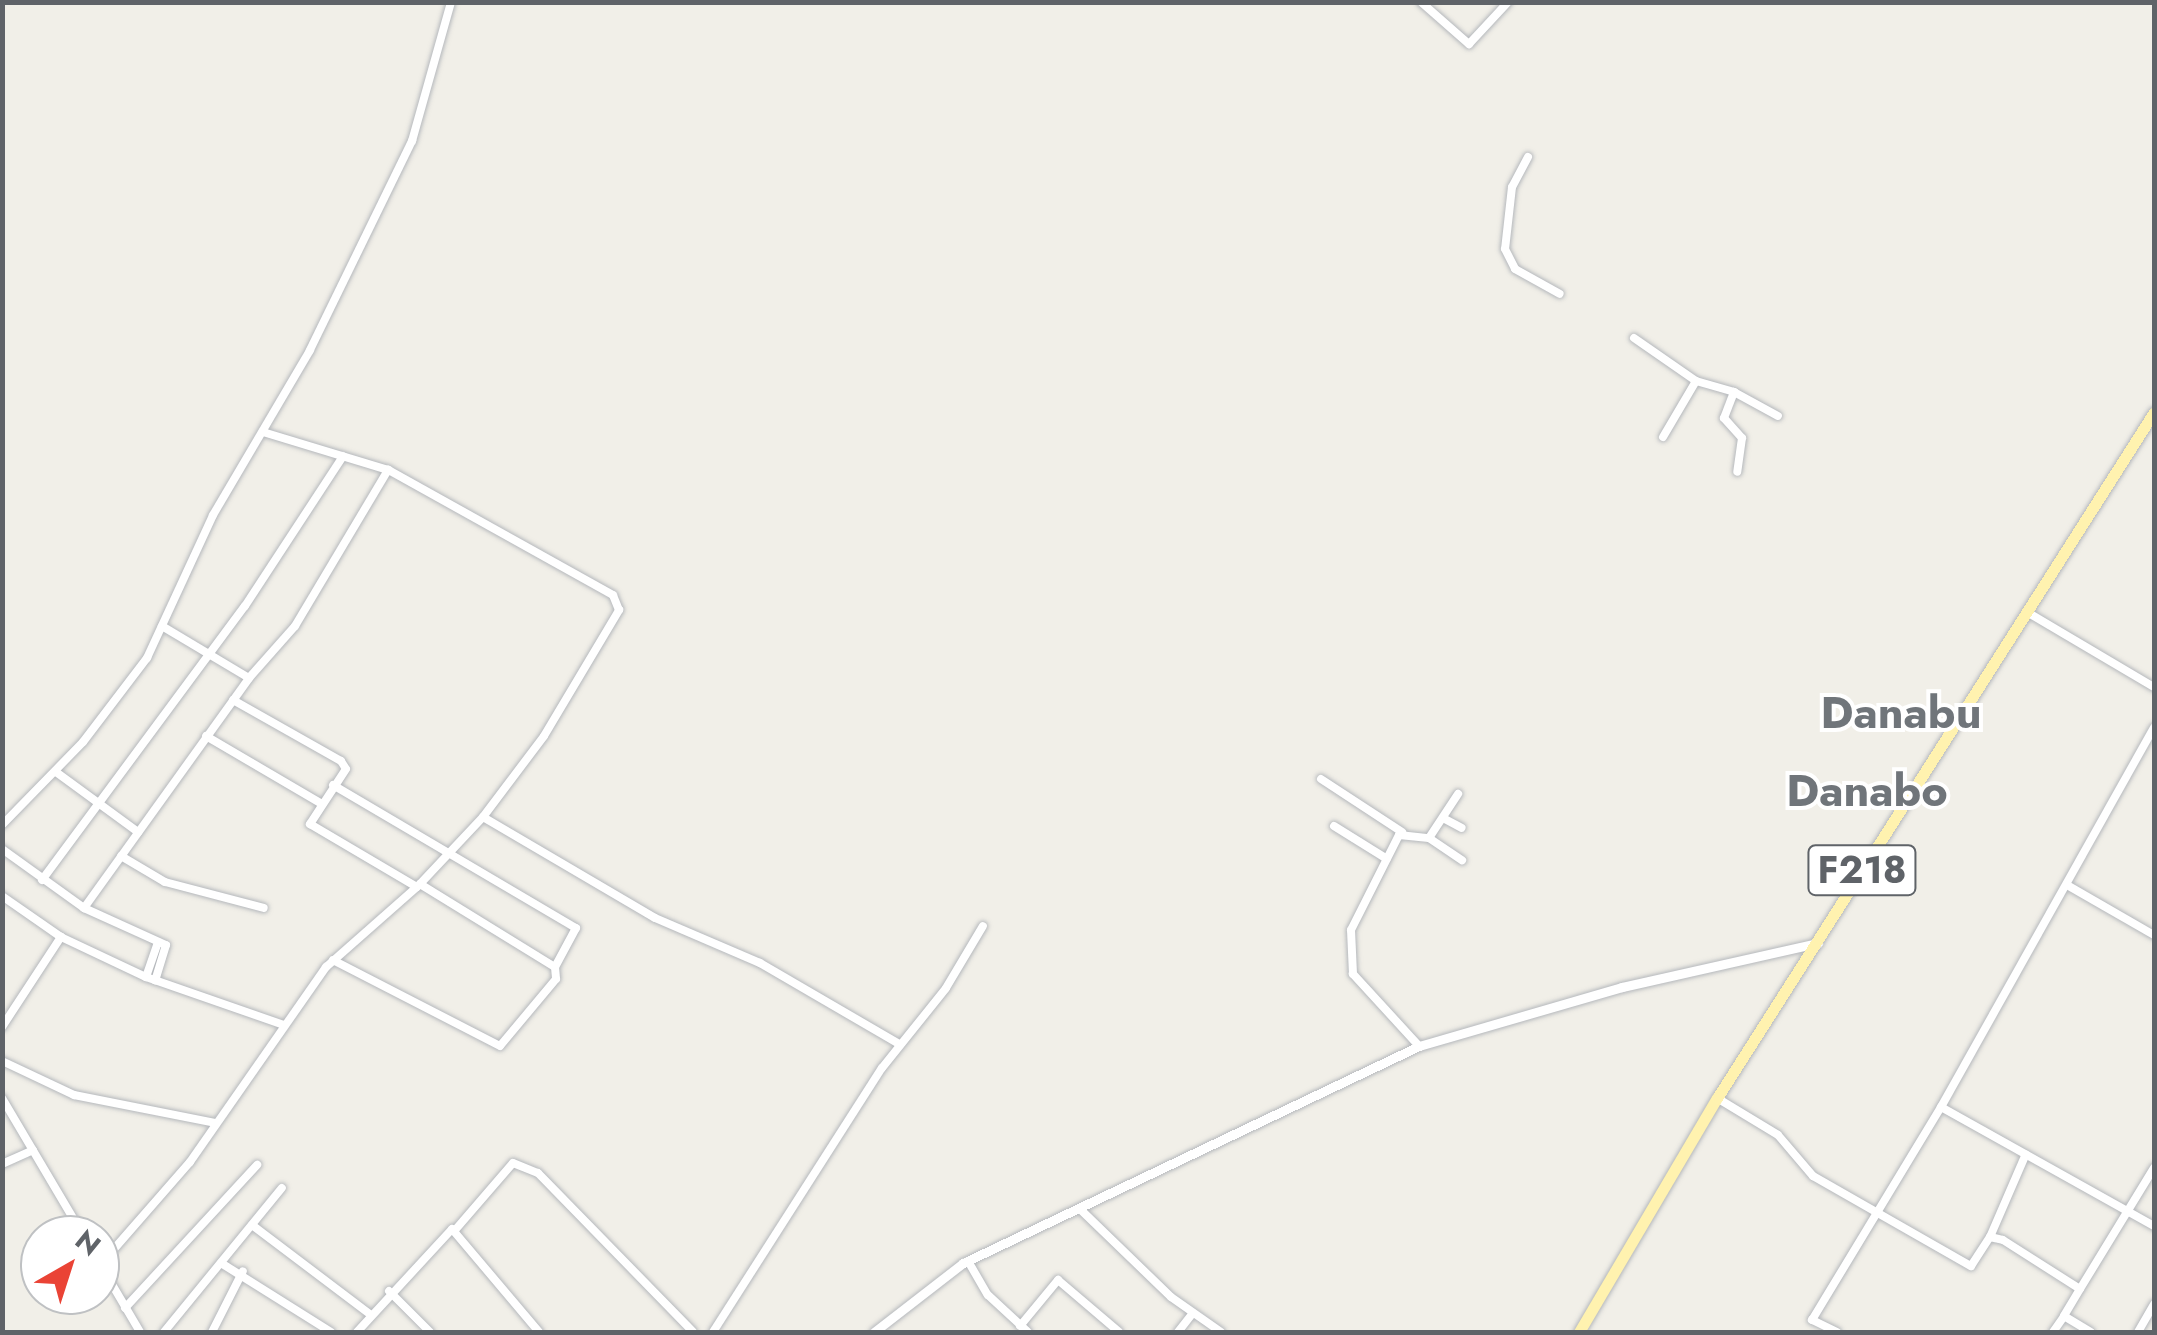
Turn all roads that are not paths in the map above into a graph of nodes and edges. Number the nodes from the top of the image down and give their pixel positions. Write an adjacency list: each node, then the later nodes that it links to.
1 (451, 2): 11 (street)
2 (1421, 2): 3 (street)
3 (1508, 2)
4 (1528, 157): 5 (street)
5 (1560, 294)
6 (1634, 338): 7 (street)
7 (1696, 381): 8 (street); 12 (street)
8 (1734, 392): 10 (street); 15 (street)
9 (2154, 412): 16 (main road, F218)
10 (1778, 416)
11 (264, 432): 13 (street); 17 (street)
12 (1663, 437)
13 (343, 456): 14 (street); 18 (street)
14 (388, 470): 19 (street); 30 (street)
15 (1737, 472)
16 (2027, 612): 20 (street); 52 (main road, F218)
17 (162, 626): 18 (street); 24 (street)
18 (210, 655): 19 (street); 28 (street)
19 (249, 678): 21 (street)
20 (2154, 688)
21 (233, 700): 23 (street); 26 (street)
22 (2154, 728): 45 (street)
23 (206, 736): 29 (street); 35 (street)
24 (56, 772): 28 (street); 32 (street)
25 (1320, 779): 36 (street)
26 (333, 786): 29 (street); 39 (street)
27 (1458, 794): 31 (street)
28 (98, 801): 35 (street); 43 (street)
29 (320, 802): 44 (street)
30 (482, 817): 39 (street); 58 (street)
31 (1443, 818): 34 (street); 37 (street)
32 (2, 825)
33 (1334, 826): 41 (street)
34 (1462, 828)
35 (138, 832): 40 (street)
36 (1402, 832): 37 (street); 41 (street)
37 (1429, 838): 42 (street)
38 (2, 850): 43 (street)
39 (451, 852): 44 (street); 54 (street)
40 (121, 856): 47 (street); 48 (street)
41 (1387, 858): 59 (street)
42 (1462, 860)
43 (42, 880): 47 (street)
44 (419, 885): 53 (street); 54 (street)
45 (2068, 886): 50 (street); 63 (street)
46 (2, 896): 51 (street)
47 (84, 908): 55 (street)
48 (264, 908)
49 (983, 926): 58 (street)
50 (2154, 934)
51 (61, 937): 55 (street); 57 (street)
52 (1818, 943): 59 (street); 62 (main road, F218)
53 (334, 960): 54 (street); 56 (street)
54 (554, 967)
55 (151, 978): 56 (street)
56 (284, 1025): 64 (street)
57 (2, 1027)
58 (899, 1044): 100 (street)
59 (1419, 1046): 71 (street)
60 (2, 1062): 64 (street)
61 (2, 1098): 65 (street)
62 (1717, 1098): 73 (street); 105 (main road, F218)
63 (1941, 1106): 66 (street); 73 (street)
64 (216, 1123): 79 (street)
65 (33, 1150): 67 (street); 74 (street)
66 (2026, 1154): 72 (street); 78 (street)
67 (2, 1164)
68 (256, 1165): 87 (street)
69 (2154, 1168): 72 (street)
70 (282, 1188): 75 (street)
71 (1081, 1210): 80 (street); 88 (street)
72 (2128, 1211): 76 (street); 83 (street)
73 (1877, 1213): 78 (street); 106 (street)
74 (71, 1215)
75 (252, 1225): 81 (street); 89 (street)
76 (2154, 1226)
77 (456, 1229): 84 (street); 98 (street); 99 (street)
78 (1990, 1237): 83 (street)
79 (120, 1241)
80 (968, 1261): 92 (street); 101 (street)
81 (222, 1263): 82 (street); 94 (street)
82 (243, 1271): 95 (street); 96 (street)
83 (2080, 1289): 90 (street)
84 (390, 1291): 89 (street); 97 (street)
85 (120, 1298): 87 (street)
86 (2154, 1304): 109 (street)
87 (126, 1308): 93 (street)
88 (1194, 1313): 103 (street); 104 (street)
89 (371, 1315): 91 (street)
90 (2064, 1316): 107 (street); 108 (street)
91 (363, 1330)
92 (1024, 1330): 102 (street)
93 (140, 1332)
94 (164, 1332)
95 (212, 1332)
96 (331, 1332)
97 (430, 1332)
98 (539, 1332)
99 (693, 1332)
100 (713, 1332)
101 (874, 1332)
102 (1119, 1332)
103 (1178, 1332)
104 (1221, 1332)
105 (1579, 1332)
106 (1837, 1332)
107 (2053, 1332)
108 (2091, 1332)
109 (2138, 1332)

